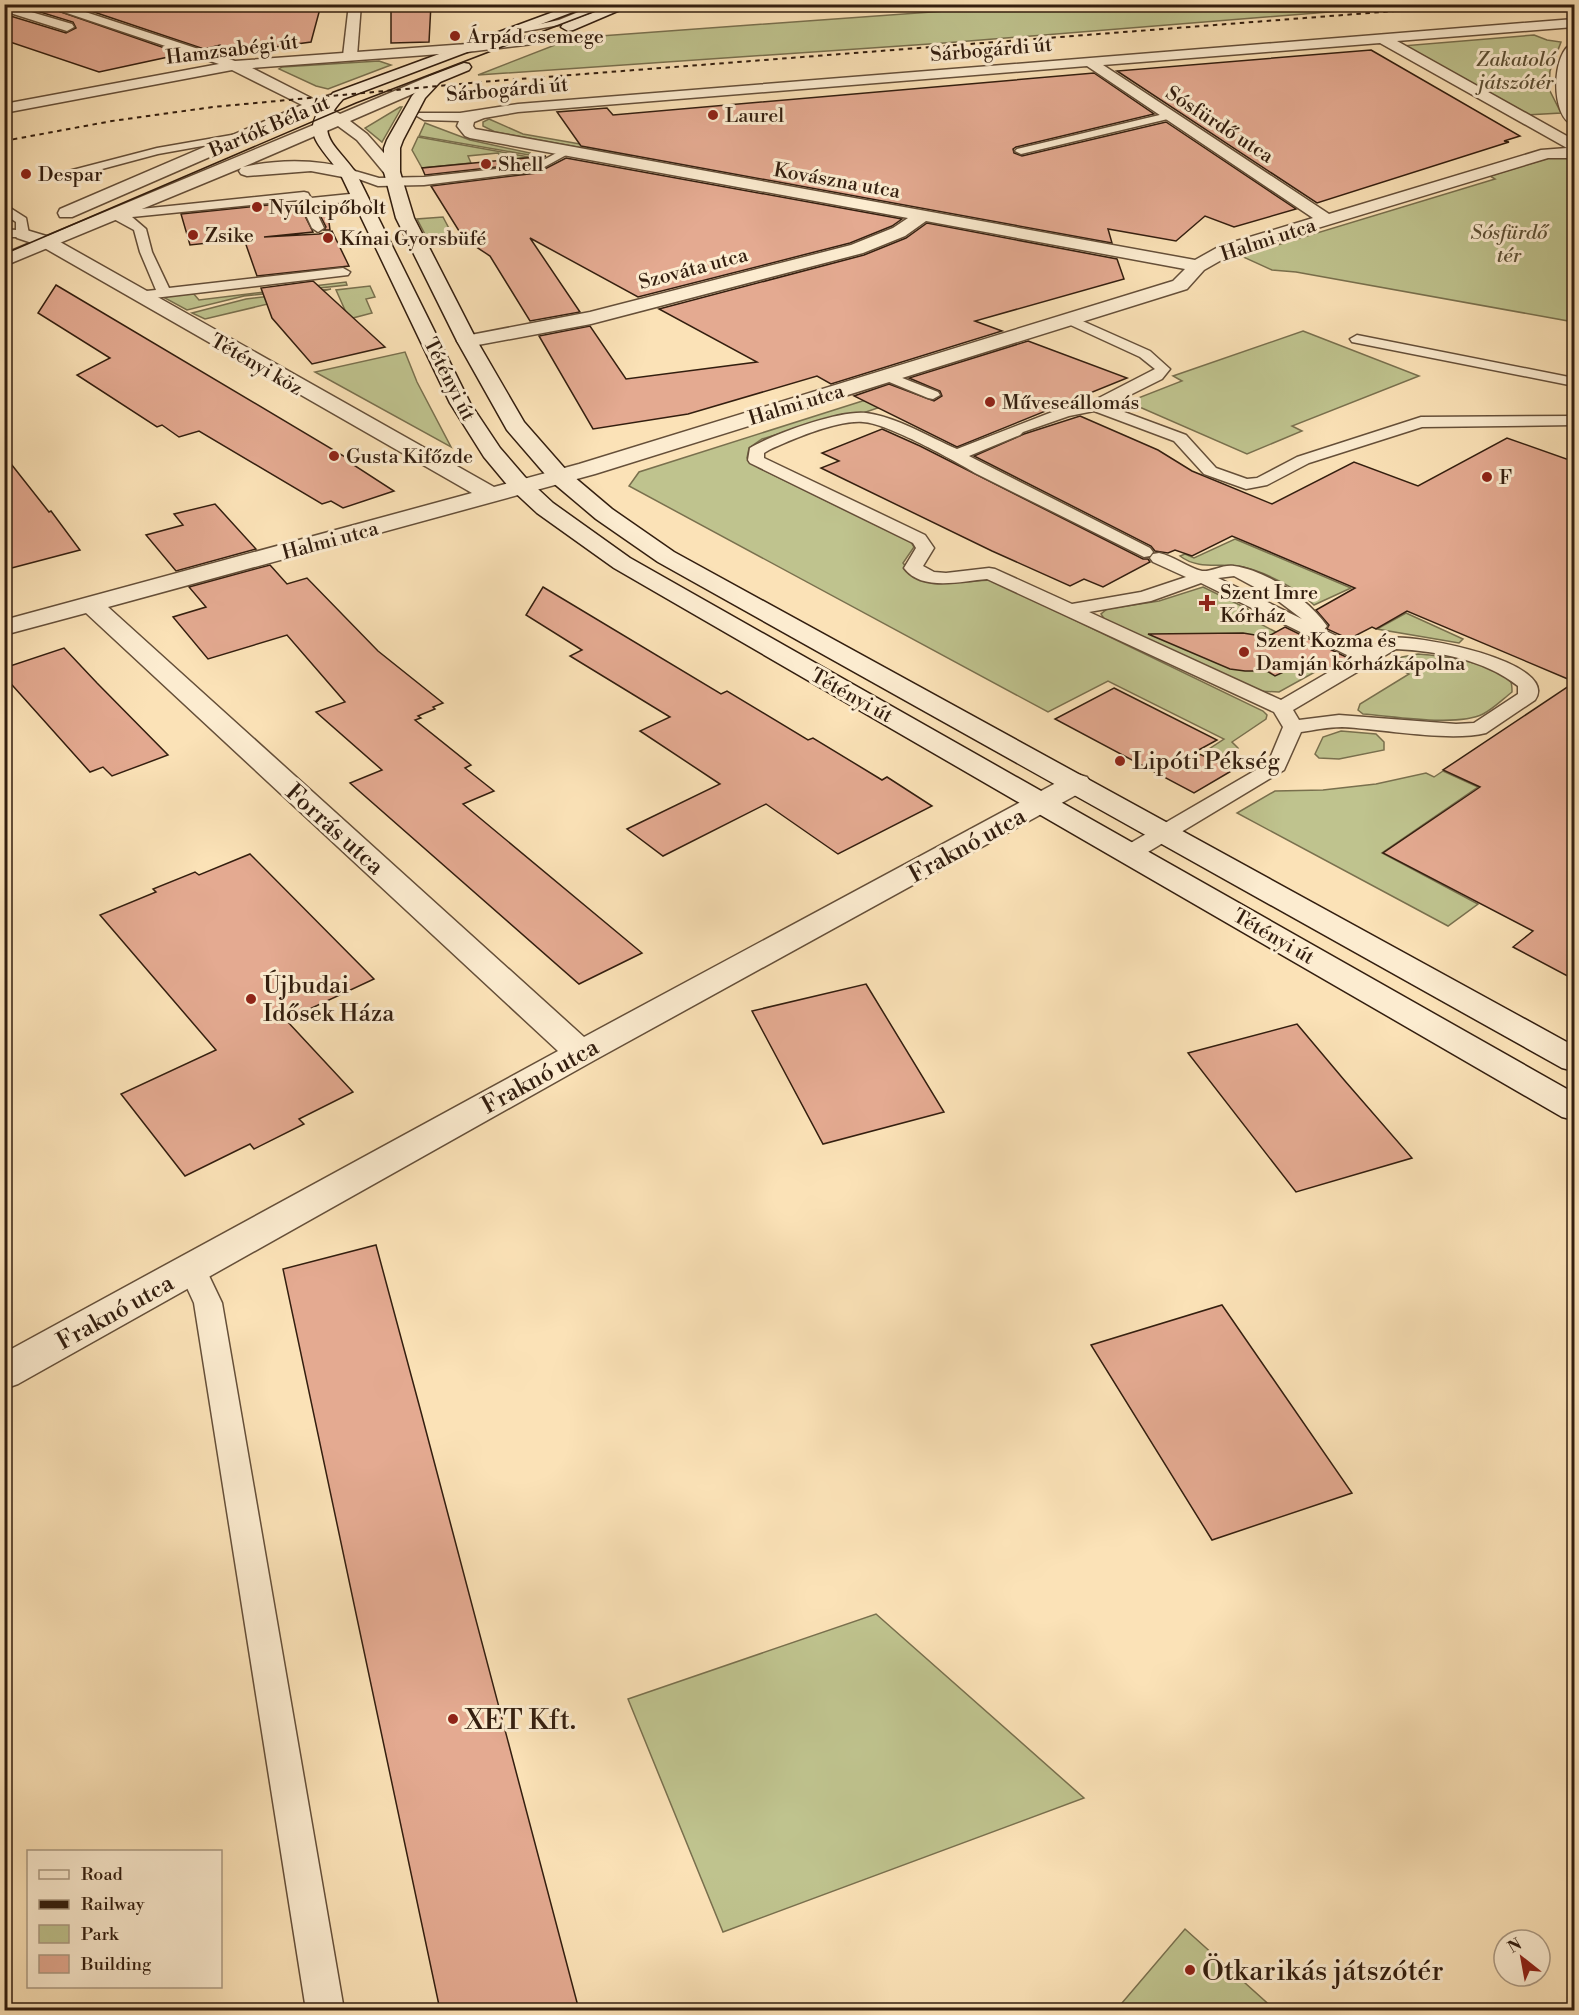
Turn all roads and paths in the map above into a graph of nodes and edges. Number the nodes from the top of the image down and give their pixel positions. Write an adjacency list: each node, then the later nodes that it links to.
1 (46, 4): 19 (street)
2 (356, 4): 16 (street)
3 (588, 4): 9 (street, Bartók Béla út)
4 (608, 4): 7 (lane, Bartók Béla út)
5 (628, 4): 11 (street, Bartók Béla út)
6 (4, 7): 10 (street)
7 (561, 22): 9 (lane, Bartók Béla út); 11 (lane, Bartók Béla út)
8 (1575, 23): 12 (street, Sárbogárdi út)
9 (522, 29): 15 (street, Bartók Béla út)
10 (79, 31)
11 (552, 33): 13 (street, Bartók Béla út)
12 (1383, 39): 18 (street, Sárbogárdi út); 35 (street)
13 (533, 40): 15 (street); 21 (street, Bartók Béla út)
14 (1575, 47): 31 (street)
15 (467, 48): 16 (street, Hamzsabégi út); 24 (street, Bartók Béla út)
16 (350, 56): 19 (street, Hamzsabégi út)
17 (174, 62): 20 (street)
18 (1091, 63): 27 (street, Sárbogárdi út); 29 (street, Sósfürdő utca)
19 (235, 65): 20 (street, Hamzsabégi út); 24 (street, Tétényi út)
20 (200, 70): 22 (street); 25 (street, Hamzsabégi út)
21 (435, 78): 26 (street, Tétényi út); 30 (street, Bartók Béla út)
22 (228, 83)
23 (274, 105): 28 (street, Tétényi út)
24 (320, 108): 28 (street, Bartók Béla út); 30 (street, Tétényi út); 32 (street)
25 (4, 109)
26 (419, 112): 27 (street, Sárbogárdi út); 33 (street, Kovászna utca); 41 (street, Tétényi út)
27 (480, 114): 33 (street)
28 (292, 115): 32 (street, Tétényi út); 34 (street, Bartók Béla út)
29 (1168, 116): 36 (lane); 48 (street, Sósfürdő utca)
30 (340, 120): 32 (street, Bartók Béla út); 41 (street, Tétényi út)
31 (1575, 120)
32 (316, 132): 39 (street, Tétényi út); 42 (street, Bartók Béla út)
33 (470, 133): 37 (street, Kovászna utca)
34 (243, 136): 40 (lane); 49 (street, Bartók Béla út)
35 (1575, 146)
36 (1021, 151)
37 (564, 152): 41 (lane); 47 (street, Kovászna utca)
38 (1575, 153): 48 (street, Halmi utca)
39 (348, 173): 41 (lane); 42 (street); 43 (street, Tétényi út)
40 (61, 176)
41 (394, 177): 61 (street, Tétényi út)
42 (204, 179): 46 (street, Bartók Béla út)
43 (360, 197): 44 (lane); 69 (street, Tétényi út)
44 (306, 202): 46 (lane); 50 (lane)
45 (6, 203): 52 (lane)
46 (116, 215): 49 (street, Bartók Béla út); 57 (lane)
47 (922, 216): 55 (street, Kovászna utca); 61 (street, Szováta utca)
48 (1327, 220): 55 (street, Halmi utca)
49 (48, 228): 52 (street, Tétényi köz); 54 (street, Bartók Béla út); 58 (street, Tétényi köz)
50 (318, 228)
51 (4, 233): 52 (lane)
52 (23, 234): 53 (street)
53 (4, 242)
54 (4, 261)
55 (1198, 266): 59 (street, Halmi utca)
56 (343, 272): 57 (lane)
57 (164, 291): 58 (lane)
58 (137, 296): 70 (street, Tétényi köz)
59 (1070, 319): 62 (street, Halmi utca); 65 (lane)
60 (1357, 339): 63 (lane)
61 (467, 341): 68 (street, Tétényi út)
62 (887, 376): 64 (lane); 68 (street, Halmi utca)
63 (1575, 382)
64 (933, 394)
65 (1095, 406): 66 (lane); 67 (lane)
66 (1575, 421)
67 (957, 455): 71 (lane); 73 (lane)
68 (559, 476): 69 (street, Halmi utca); 78 (street, Tétényi út)
69 (523, 486): 70 (street, Halmi utca); 79 (street, Tétényi út)
70 (491, 495): 72 (street, Halmi utca)
71 (1202, 577): 73 (lane); 75 (lane)
72 (90, 604): 74 (street, Halmi utca); 82 (street, Forrás utca)
73 (1070, 610): 76 (lane)
74 (4, 628)
75 (1367, 658): 76 (lane); 77 (lane)
76 (1282, 708): 77 (lane)
77 (1293, 727): 80 (lane)
78 (1077, 783): 79 (street, Fraknó utca); 80 (street, Tétényi út)
79 (1044, 803): 81 (street, Tétényi út); 82 (street, Fraknó utca)
80 (1164, 832): 81 (lane); 83 (street, Tétényi út)
81 (1130, 853): 84 (street, Tétényi út)
82 (581, 1053): 85 (street, Fraknó utca)
83 (1575, 1060)
84 (1575, 1108)
85 (192, 1268): 86 (street, Fraknó utca); 87 (lane)
86 (4, 1373)
87 (325, 2010)

